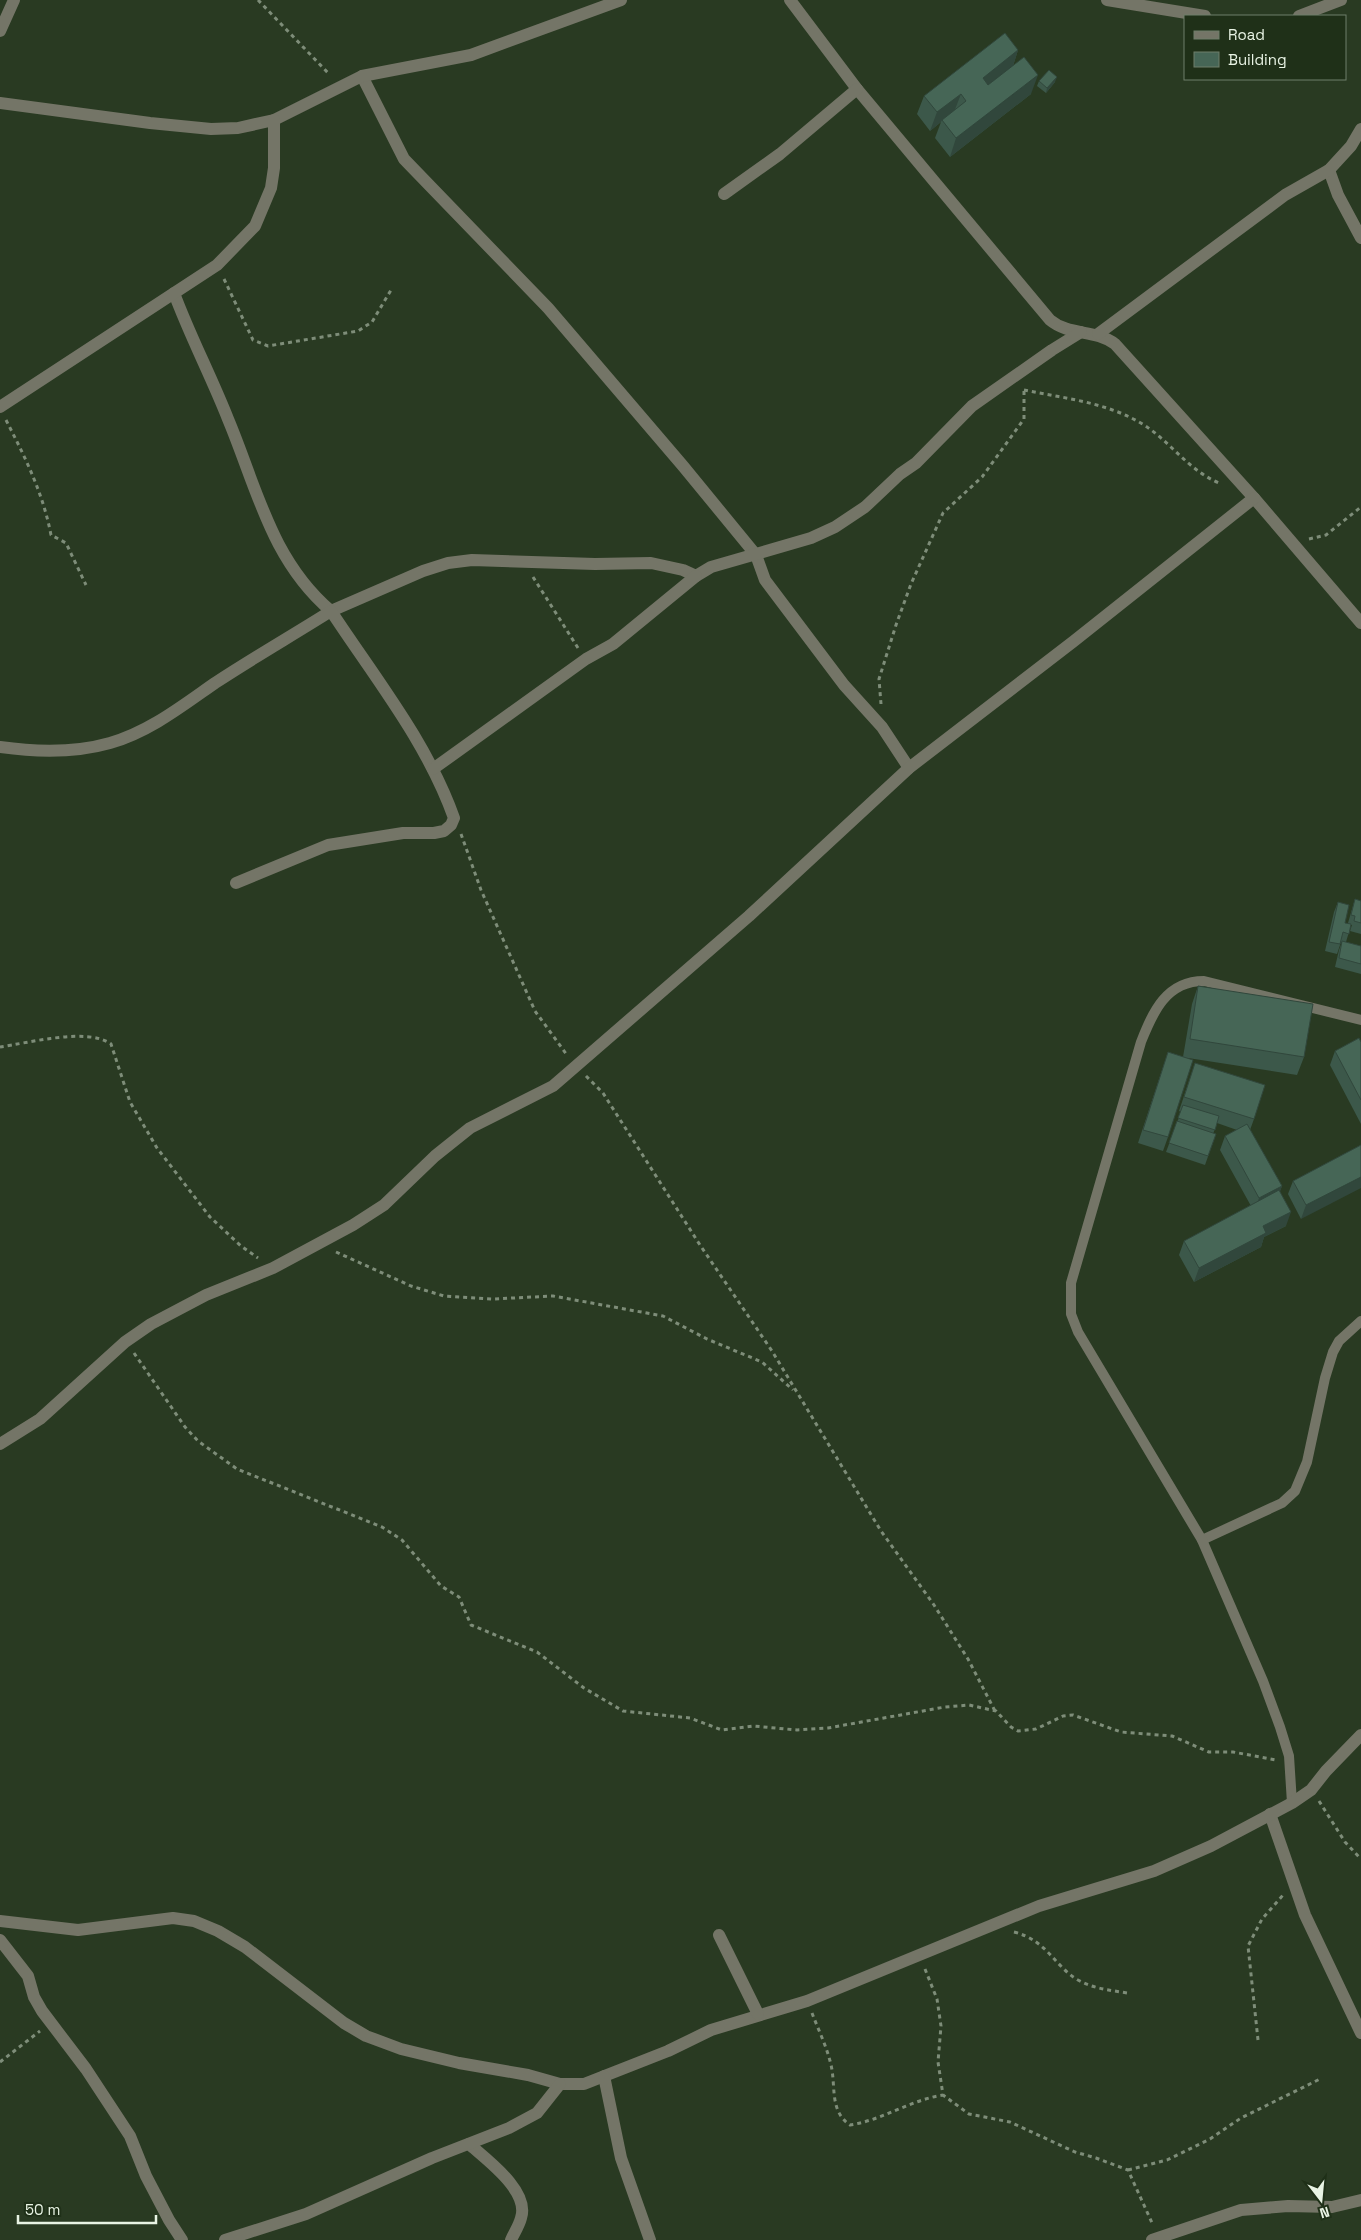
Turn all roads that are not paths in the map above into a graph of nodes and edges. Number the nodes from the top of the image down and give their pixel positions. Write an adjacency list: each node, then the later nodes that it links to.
1 (14, 0): 8 (street)
2 (621, 0): 9 (street)
3 (790, 0): 10 (street)
4 (1107, 0): 6 (street)
5 (1342, 0): 7 (street)
6 (1199, 15)
7 (1302, 15)
8 (0, 31)
9 (362, 76): 12 (street); 22 (street)
10 (857, 89): 15 (street); 18 (street)
11 (0, 103): 12 (street)
12 (274, 120): 17 (street)
13 (1361, 128): 14 (street)
14 (1329, 170): 16 (street); 19 (street)
15 (724, 194)
16 (1361, 238)
17 (174, 293): 20 (street); 24 (street)
18 (1081, 332): 19 (street); 22 (street)
19 (1098, 334): 21 (street)
20 (2, 412)
21 (1254, 498): 25 (street); 28 (street)
22 (756, 555): 23 (street); 28 (street)
23 (696, 576): 24 (street); 27 (street)
24 (331, 611): 26 (street); 27 (street)
25 (1361, 623)
26 (0, 747)
27 (433, 768): 29 (street)
28 (909, 768): 32 (street)
29 (236, 883)
30 (1361, 1020): 33 (lane)
31 (1361, 1321): 33 (lane)
32 (0, 1444)
33 (1202, 1540): 35 (lane)
34 (1361, 1734): 35 (street)
35 (1292, 1803): 36 (street)
36 (1270, 1814): 40 (street); 41 (street)
37 (0, 1921): 43 (street)
38 (719, 1934): 40 (street)
39 (0, 1940): 47 (street)
40 (758, 2014): 42 (street)
41 (1360, 2029)
42 (604, 2076): 43 (street); 50 (street)
43 (560, 2084): 44 (street)
44 (469, 2144): 48 (street); 49 (street)
45 (1361, 2200): 46 (street)
46 (1155, 2238)
47 (182, 2240)
48 (225, 2240)
49 (511, 2240)
50 (650, 2240)

